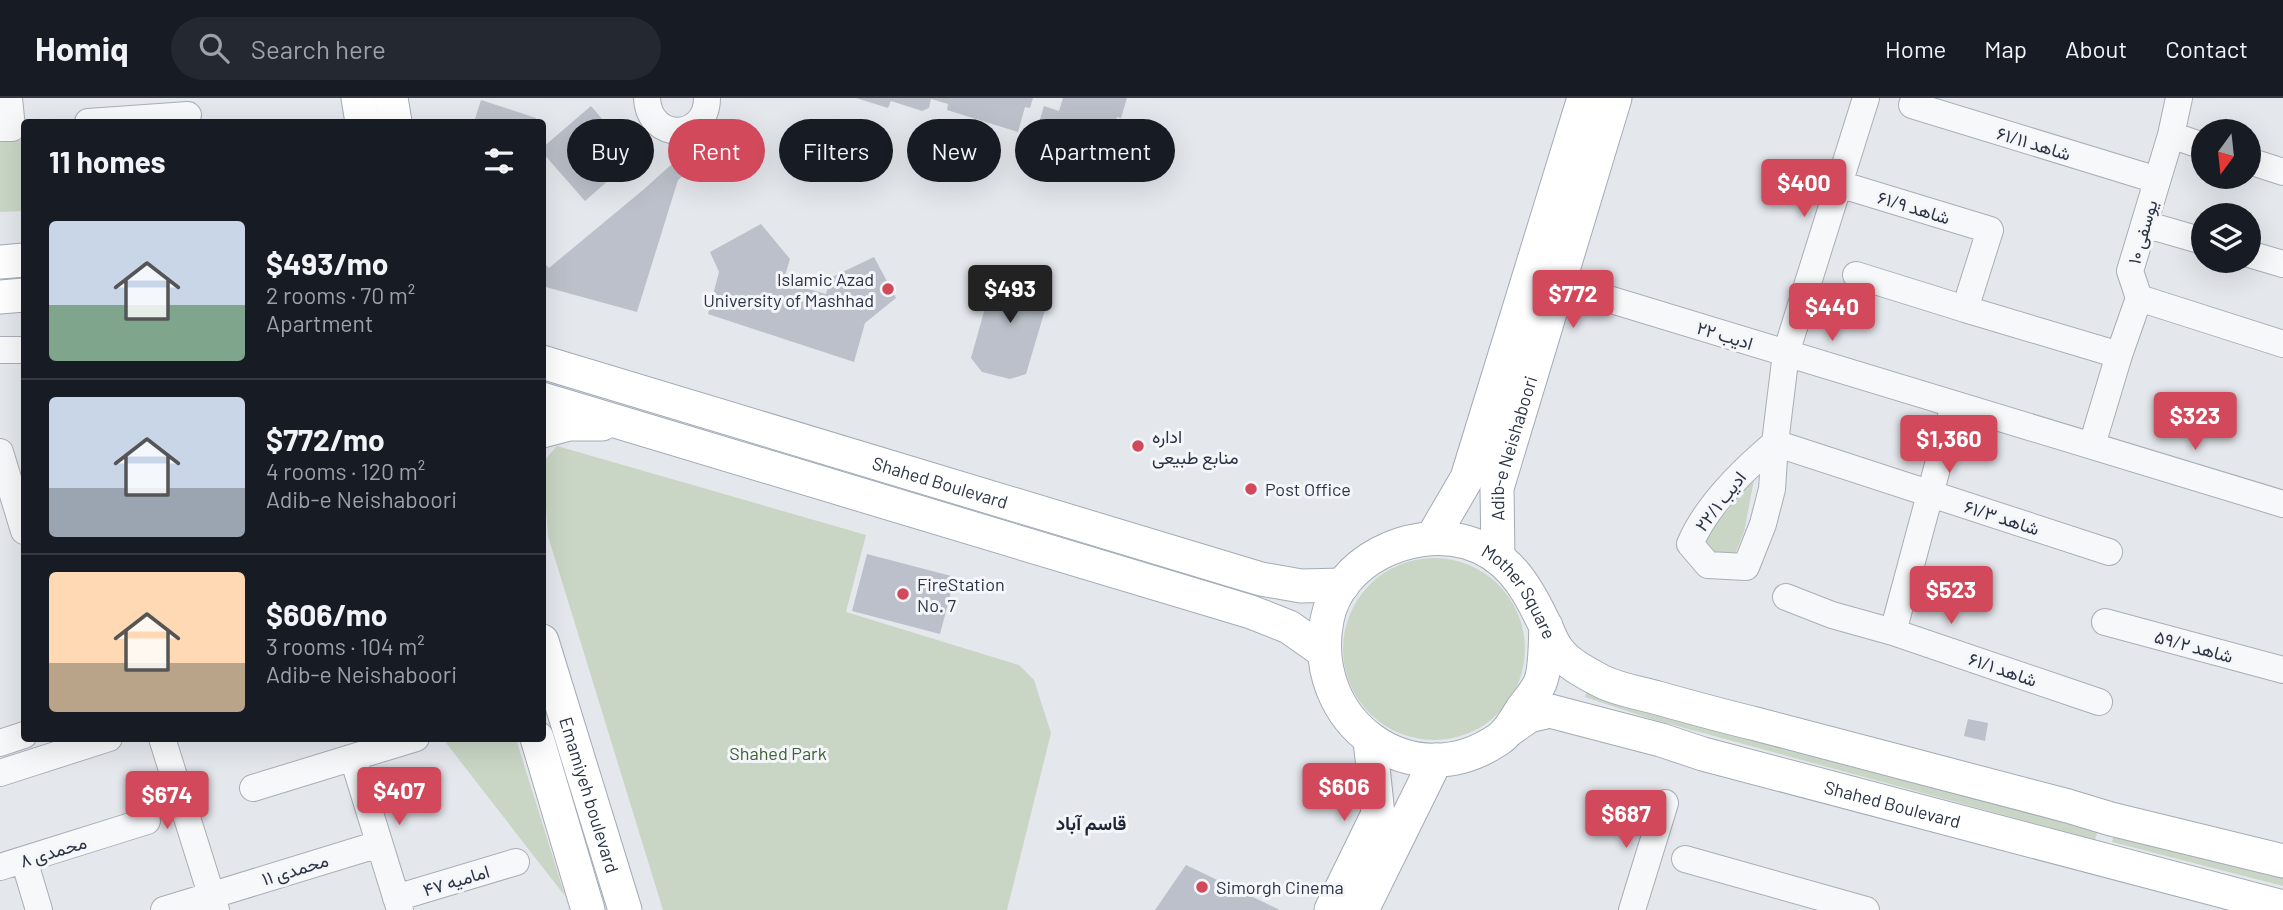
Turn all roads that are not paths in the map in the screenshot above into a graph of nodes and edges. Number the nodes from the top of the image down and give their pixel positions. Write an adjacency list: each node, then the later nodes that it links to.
1 (9, 98): 15 (street)
2 (358, 98): 13 (main road)
3 (391, 98): 14 (main road)
4 (647, 98): 5 (street)
5 (707, 98)
6 (1584, 98): 51 (main road, Adib-e Neishaboori)
7 (1615, 98): 29 (main road, Adib-e Neishaboori)
8 (1866, 98): 21 (street)
9 (2179, 98): 16 (street, یوسفی ۱۰)
10 (1912, 105): 20 (street, شاهد ۶۱/۱۱)
11 (189, 112): 12 (street)
12 (118, 119)
13 (362, 119)
14 (394, 119)
15 (12, 128)
16 (2171, 135): 17 (street); 20 (street, یوسفی ۱۰)
17 (2191, 142)
18 (2261, 165): 19 (street)
19 (2283, 172)
20 (2157, 180): 22 (street, یوسفی ۱۰)
21 (1839, 184): 33 (street, شاهد ۶۱/۹); 38 (street)
22 (2144, 224): 23 (street); 32 (street, یوسفی ۱۰)
23 (2191, 238)
24 (2261, 256): 26 (street)
25 (21, 260): 27 (main road)
26 (2282, 260)
27 (0, 262)
28 (1856, 275): 33 (street)
29 (1559, 284): 38 (street, ادیب ۲۲); 53 (main road, Adib-e Neishaboori)
30 (21, 295): 31 (main road)
31 (0, 297)
32 (2139, 298): 34 (street); 39 (street)
33 (1965, 309): 39 (street)
34 (2283, 344)
35 (546, 348): 41 (main road)
36 (0, 350): 37 (street)
37 (21, 350)
38 (1787, 353): 43 (street, ادیب ۲۲); 48 (street, شاهد ۶۱/۳)
39 (2119, 355): 46 (street)
40 (546, 363): 41 (main road, Shahed Boulevard)
41 (608, 382): 54 (main road, Shahed Boulevard)
42 (546, 400): 44 (main road, Shahed Boulevard)
43 (1954, 405): 46 (street, ادیب ۲۲); 48 (street)
44 (630, 425): 45 (main road); 59 (main road, Shahed Boulevard)
45 (546, 430)
46 (2092, 445): 49 (street, ادیب ۲۲)
47 (0, 452): 50 (street)
48 (1930, 494): 52 (street, شاهد ۶۱/۳); 58 (street)
49 (2283, 504)
50 (21, 521)
51 (1432, 538): 53 (main road, Mother Square); 54 (main road, Mother Square)
52 (2109, 552)
53 (1498, 558): 57 (main road, Mother Square)
54 (1343, 585): 59 (main road, Mother Square)
55 (1787, 597): 58 (street, شاهد ۶۱/۱)
56 (2105, 622): 61 (street, شاهد ۵۹/۲)
57 (1546, 626): 63 (main road, Mother Square); 80 (main road)
58 (1893, 632): 62 (street, شاهد ۶۱/۱)
59 (1323, 651): 65 (main road, Mother Square)
60 (546, 654): 90 (main road, Emamiyeh boulevard)
61 (2283, 670)
62 (2099, 702)
63 (1507, 731): 73 (main road, Mother Square); 86 (main road, Shahed Boulevard)
64 (21, 737): 70 (street)
65 (1370, 740): 73 (main road, Mother Square); 91 (main road)
66 (85, 742): 71 (street)
67 (163, 742): 84 (street)
68 (403, 742): 72 (street)
69 (538, 742): 89 (main road, Emamiyeh boulevard)
70 (0, 743)
71 (36, 750): 74 (street)
72 (352, 758): 75 (street); 78 (street)
73 (1436, 760): 92 (main road)
74 (0, 773)
75 (253, 788)
76 (1665, 803): 93 (street)
77 (147, 821): 82 (street, محمدی ۸)
78 (379, 844): 84 (street, محمدی ۱۱); 85 (street)
79 (1685, 859): 83 (street)
80 (2283, 861)
81 (516, 862): 85 (street, امامیه ۴۷)
82 (12, 864): 87 (street)
83 (1800, 901): 94 (street)
84 (214, 902): 88 (street, محمدی ۱۱)
85 (398, 904)
86 (2283, 908)
87 (39, 910)
88 (164, 910)
89 (589, 910)
90 (625, 910)
91 (1331, 910)
92 (1362, 910)
93 (1632, 910)
94 (1866, 910)

